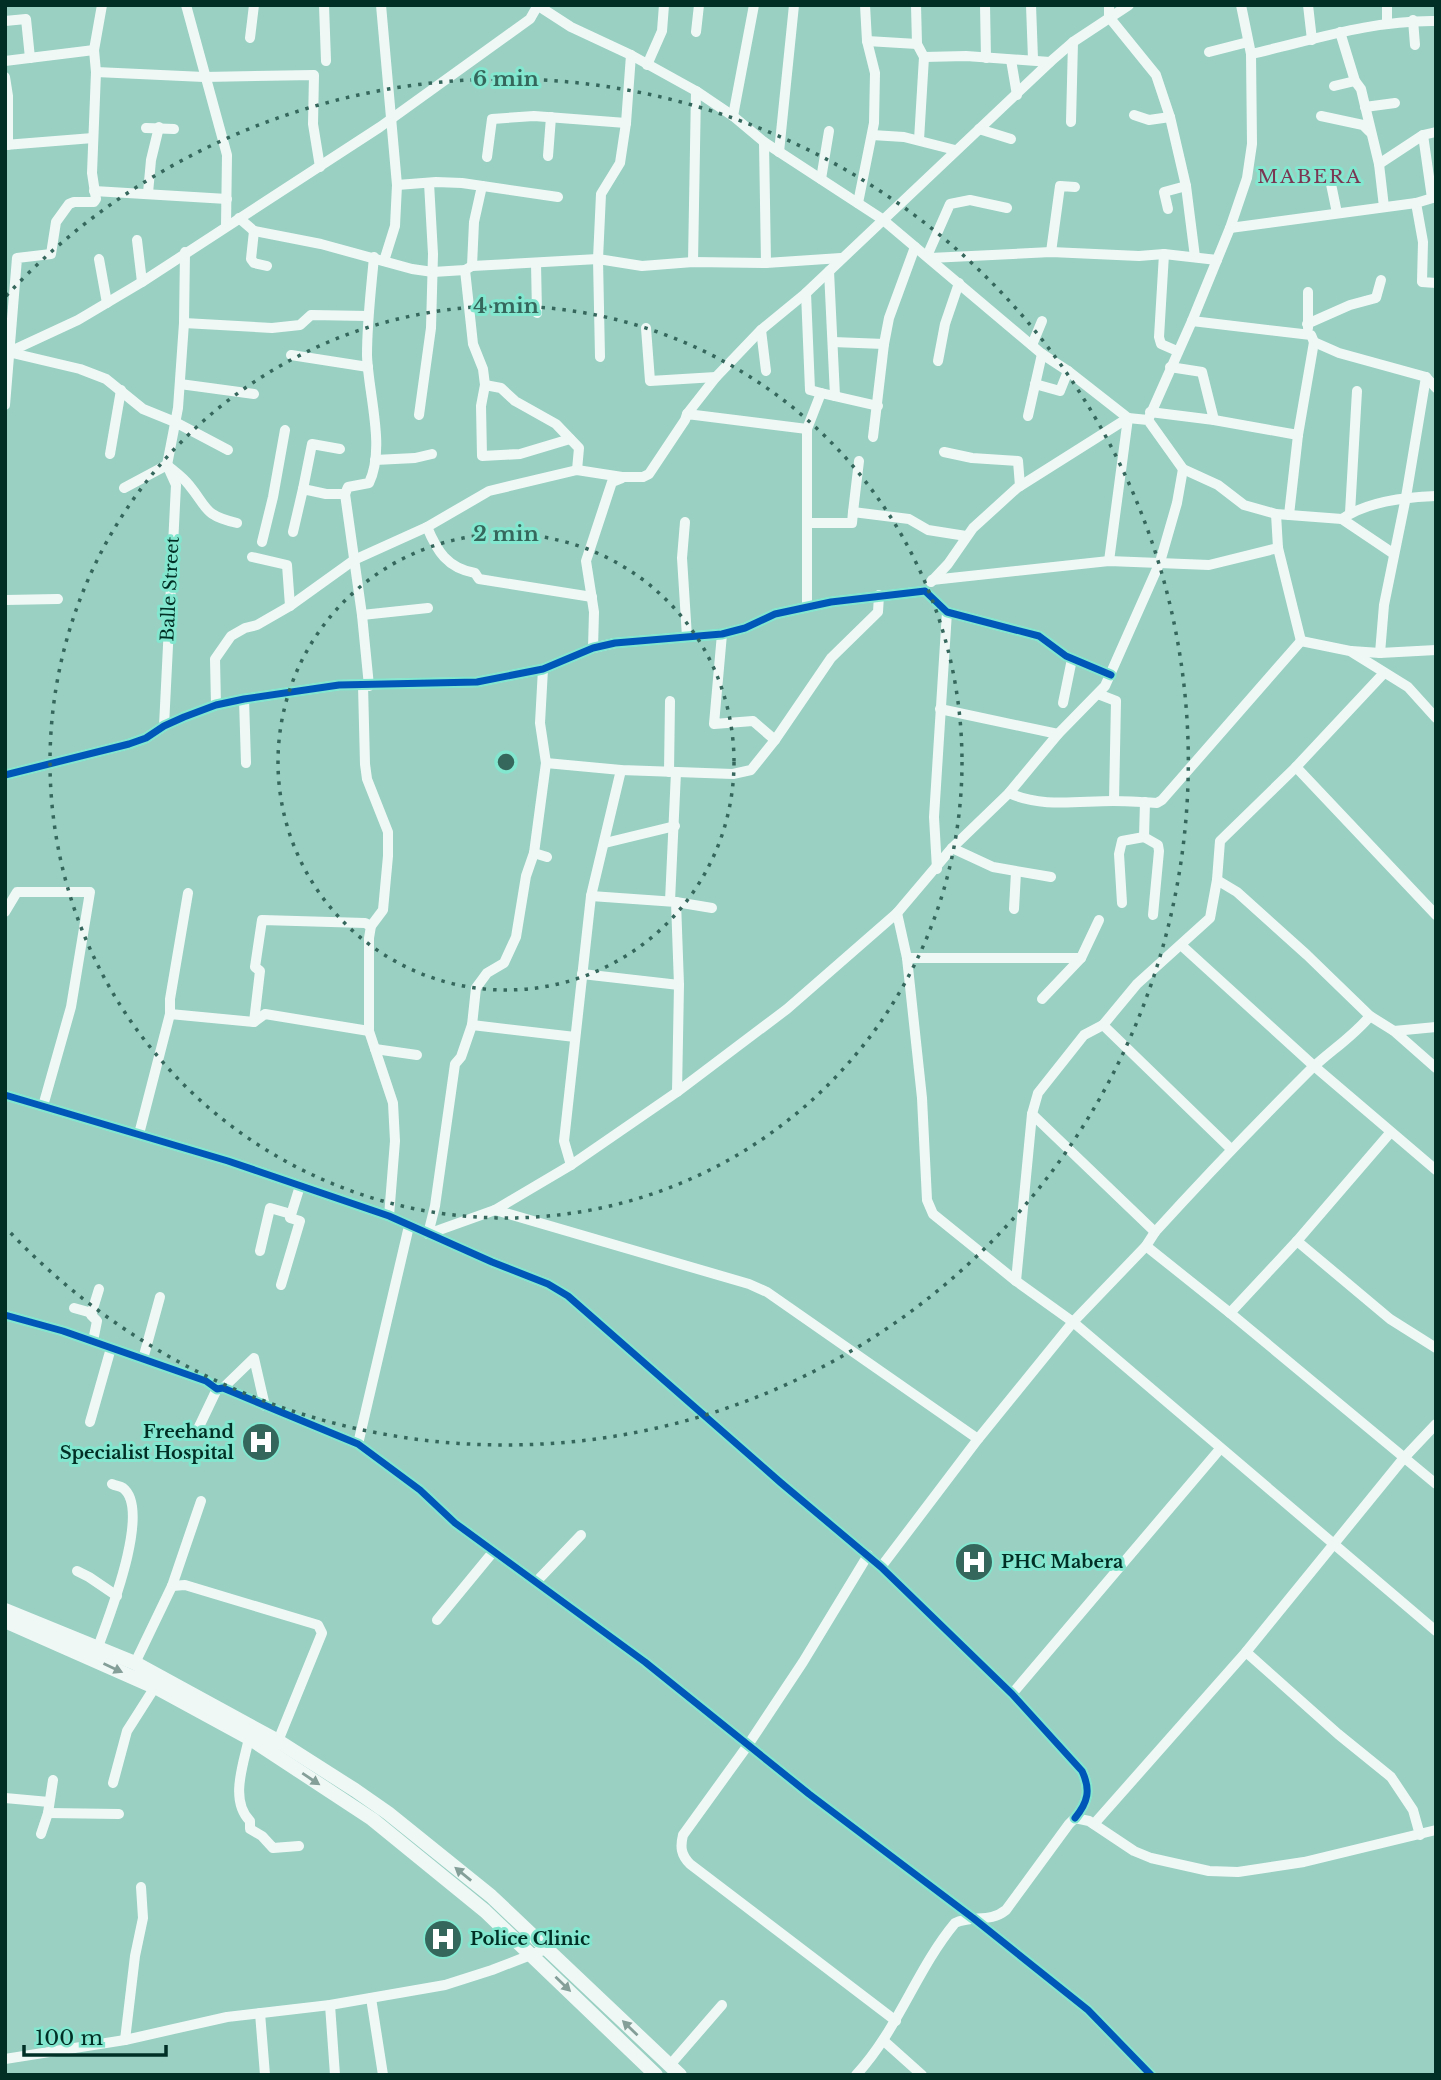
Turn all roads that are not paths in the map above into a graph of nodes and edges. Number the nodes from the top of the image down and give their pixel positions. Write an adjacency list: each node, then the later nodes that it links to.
1 (102, 5): 34 (street)
2 (187, 5): 49 (street)
3 (254, 5): 27 (street)
4 (324, 5): 44 (street)
5 (381, 5): 61 (street)
6 (538, 5): 37 (street); 61 (street)
7 (664, 5): 46 (street)
8 (699, 5): 25 (street)
9 (754, 5): 57 (street)
10 (793, 5): 79 (street)
11 (865, 5): 29 (street)
12 (916, 5): 32 (street)
13 (985, 5): 40 (street)
14 (1031, 5): 41 (street)
15 (1109, 5): 20 (street)
16 (1129, 5): 20 (street)
17 (1241, 5): 31 (street)
18 (1308, 5): 28 (street)
19 (1387, 5): 24 (street)
20 (1110, 17): 30 (street); 60 (street)
21 (1413, 20): 23 (street); 24 (street); 33 (street)
22 (5, 21): 39 (street)
23 (1436, 21)
24 (1387, 23): 26 (street)
25 (696, 32)
26 (1340, 32): 28 (street); 50 (street)
27 (250, 38)
28 (1312, 40): 36 (street)
29 (867, 41): 32 (street); 71 (street)
30 (1073, 42): 45 (street); 62 (street)
31 (1248, 42): 35 (street); 36 (street)
32 (917, 44): 38 (street)
33 (1415, 45)
34 (94, 50): 39 (street); 47 (street)
35 (1209, 51)
36 (1251, 54): 105 (street)
37 (631, 55): 46 (street); 63 (street)
38 (923, 57): 40 (street); 75 (street)
39 (30, 58): 43 (street)
40 (986, 58): 42 (street)
41 (1033, 59): 42 (street); 45 (street)
42 (1011, 60): 53 (street)
43 (5, 61)
44 (326, 61)
45 (1050, 61): 53 (street)
46 (648, 65): 52 (street)
47 (96, 72): 49 (street); 73 (street)
48 (5, 77): 77 (street)
49 (204, 78): 83 (street); 95 (street)
50 (1355, 81): 51 (street); 55 (street)
51 (1334, 86)
52 (696, 91): 57 (street); 119 (street)
53 (1017, 95): 67 (street)
54 (1395, 103): 55 (street)
55 (1365, 107): 69 (street)
56 (1134, 115): 60 (street)
57 (733, 116): 76 (street)
58 (1321, 116): 69 (street)
59 (551, 117): 63 (street); 80 (street); 81 (street)
60 (1170, 117): 89 (street)
61 (391, 118): 83 (street); 87 (street)
62 (1071, 122)
63 (626, 123): 117 (street)
64 (159, 127): 65 (street); 66 (street); 92 (street)
65 (146, 128)
66 (174, 129)
67 (979, 129): 74 (street); 78 (street)
68 (829, 131): 84 (street)
69 (1370, 132): 82 (street)
70 (1436, 132): 72 (street)
71 (872, 135): 75 (street); 96 (street)
72 (1423, 135): 82 (street); 94 (street)
73 (93, 138): 77 (street); 91 (street)
74 (1011, 139)
75 (919, 140): 78 (street)
76 (764, 142): 79 (street); 121 (street)
77 (6, 145)
78 (955, 150): 103 (street)
79 (779, 152): 84 (street)
80 (548, 156)
81 (487, 157)
82 (1379, 164): 98 (street)
83 (320, 167): 102 (street)
84 (821, 179): 96 (street)
85 (429, 183): 87 (street); 88 (street); 125 (street)
86 (1331, 184): 101 (street)
87 (397, 185): 116 (street)
88 (482, 186): 93 (street); 123 (street)
89 (1186, 186): 100 (street); 113 (street)
90 (1075, 187): 110 (street)
91 (94, 191): 92 (street); 146 (street)
92 (148, 193): 95 (street)
93 (558, 197)
94 (1434, 198): 97 (street)
95 (228, 200): 104 (street)
96 (858, 203): 103 (street)
97 (1416, 203): 98 (street); 129 (street)
98 (1384, 207): 101 (street)
99 (1007, 208): 112 (street)
100 (1168, 209)
101 (1336, 213): 105 (street)
102 (239, 218): 104 (street); 106 (street)
103 (882, 219): 108 (street); 114 (street)
104 (226, 226): 109 (street)
105 (1230, 228): 118 (street)
106 (254, 231): 116 (street); 122 (street)
107 (137, 240): 127 (street)
108 (915, 247): 112 (street); 143 (street)
109 (185, 252): 127 (street); 137 (street)
110 (1051, 252): 111 (street); 112 (street)
111 (1164, 254): 113 (street); 145 (street)
112 (928, 257): 128 (street)
113 (1195, 257): 118 (street)
114 (841, 258): 121 (street); 124 (street)
115 (99, 259): 132 (street)
116 (379, 259): 125 (street); 134 (street)
117 (598, 259): 119 (street); 120 (street); 149 (street)
118 (1217, 260): 136 (street)
119 (693, 262): 121 (street)
120 (536, 263): 123 (street); 133 (street)
121 (766, 263)
122 (267, 266)
123 (468, 268): 125 (street); 159 (street)
124 (829, 271): 131 (street); 142 (street)
125 (433, 272): 169 (street)
126 (1381, 280): 138 (street)
127 (142, 282): 132 (street)
128 (959, 283): 144 (street); 150 (street)
129 (1436, 283)
130 (1308, 292): 138 (street)
131 (806, 293): 140 (street); 163 (street)
132 (107, 303): 146 (street)
133 (537, 313)
134 (368, 316): 137 (street); 152 (street)
135 (1042, 321): 144 (street)
136 (1192, 321): 141 (street); 145 (street)
137 (184, 323): 157 (street)
138 (1307, 324): 141 (street)
139 (646, 328): 155 (street)
140 (761, 330): 153 (street); 155 (street)
141 (1312, 339): 156 (street); 177 (street)
142 (833, 342): 143 (street); 165 (street)
143 (884, 344): 167 (street)
144 (1032, 345): 147 (street)
145 (1177, 351): 151 (street)
146 (7, 352): 161 (street); 166 (street)
147 (1042, 354): 154 (street); 158 (street)
148 (291, 355): 152 (street)
149 (600, 357)
150 (938, 361)
151 (1170, 367): 171 (street); 173 (street)
152 (368, 368): 186 (street)
153 (766, 371)
154 (1068, 371): 158 (street); 172 (street)
155 (716, 377): 168 (street)
156 (1426, 377): 160 (street); 196 (street)
157 (180, 384): 164 (street); 174 (street)
158 (1035, 384): 170 (street)
159 (485, 385): 179 (street); 179 (street)
160 (1436, 388)
161 (121, 390): 174 (street); 183 (street)
162 (1357, 391): 200 (street)
163 (821, 393): 165 (street); 175 (street)
164 (254, 394)
165 (835, 396): 167 (street)
166 (5, 405)
167 (878, 406): 178 (street)
168 (687, 414): 175 (street); 190 (street)
169 (419, 415)
170 (1028, 416)
171 (1149, 416): 172 (street); 173 (street); 188 (street)
172 (1128, 418): 191 (street); 212 (street)
173 (1214, 420): 177 (street)
174 (174, 422): 181 (street); 185 (street)
175 (807, 429): 203 (street)
176 (285, 430): 207 (street)
177 (1298, 435): 199 (street)
178 (873, 437)
179 (570, 439): 189 (street)
180 (340, 449): 193 (street)
181 (228, 450)
182 (944, 452): 191 (street)
183 (110, 454)
184 (432, 454): 186 (street)
185 (168, 460): 192 (street); 202 (street); 244 (street, Balle Street)
186 (375, 460): 194 (street)
187 (859, 461): 197 (street)
188 (1184, 469): 198 (street); 213 (street)
189 (577, 470): 190 (street); 204 (street)
190 (622, 477): 217 (street)
191 (1020, 486): 206 (street)
192 (124, 488)
193 (303, 489): 194 (street); 205 (street)
194 (345, 494): 211 (street)
195 (1436, 496): 196 (street)
196 (1406, 497): 200 (street); 209 (street)
197 (853, 512): 203 (street); 206 (street)
198 (1276, 514): 199 (street); 208 (street)
199 (1289, 515): 200 (street)
200 (1346, 516): 209 (street)
201 (685, 522): 226 (street)
202 (237, 523)
203 (808, 523): 221 (street)
204 (427, 527): 211 (street); 217 (street)
205 (293, 532)
206 (966, 536): 214 (street)
207 (262, 542)
208 (1278, 548): 213 (street); 227 (street)
209 (1394, 554): 231 (street)
210 (252, 557): 220 (street)
211 (354, 561): 220 (street); 224 (street)
212 (1109, 562): 213 (street); 214 (street)
213 (1160, 562): 235 (street)
214 (932, 580): 215 (street)
215 (925, 591): 216 (street); 223 (street)
216 (879, 595): 221 (street); 246 (street)
217 (593, 597): 228 (street)
218 (58, 599): 219 (street)
219 (5, 600)
220 (290, 606): 241 (street)
221 (807, 607): 225 (street)
222 (428, 608): 224 (street)
223 (947, 612): 232 (street); 242 (street)
224 (362, 615): 236 (street)
225 (722, 634): 226 (street); 246 (street)
226 (687, 637): 228 (street)
227 (1301, 641): 230 (street); 255 (street)
228 (593, 648): 233 (street)
229 (1436, 650): 231 (street)
230 (1350, 651): 231 (street); 234 (street)
231 (1380, 653)
232 (1072, 659): 235 (street); 240 (street)
233 (542, 670): 236 (street); 247 (street)
234 (1384, 673): 243 (street); 249 (street)
235 (1111, 675): 237 (street)
236 (366, 685): 238 (street); 277 (street)
237 (1098, 694): 245 (street); 254 (street)
238 (244, 699): 241 (street); 248 (street)
239 (670, 701): 251 (street)
240 (1063, 703)
241 (216, 705): 244 (street)
242 (940, 709): 245 (street); 262 (street)
243 (1436, 718)
244 (164, 726): 252 (street)
245 (1058, 734): 253 (street)
246 (775, 740): 251 (street)
247 (546, 763): 250 (street); 260 (street)
248 (246, 764)
249 (1296, 767): 265 (street); 275 (street)
250 (621, 770): 251 (street); 258 (street)
251 (673, 772): 256 (street)
252 (5, 775)
253 (1009, 793): 254 (street); 259 (street)
254 (1114, 801): 255 (street)
255 (1145, 802): 257 (street)
256 (675, 826): 258 (street); 268 (street)
257 (1144, 837): 269 (street); 274 (street)
258 (605, 843): 267 (street)
259 (952, 848): 262 (street); 263 (street)
260 (534, 853): 261 (street); 287 (street)
261 (547, 857)
262 (937, 869): 273 (street)
263 (1016, 872): 264 (street); 271 (street)
264 (1051, 877)
265 (1217, 880): 278 (street); 285 (street)
266 (188, 892): 284 (street)
267 (591, 896): 268 (street); 281 (street)
268 (673, 901): 270 (street); 282 (street)
269 (1122, 903)
270 (712, 908)
271 (1014, 909)
272 (5, 912): 299 (street)
273 (897, 913): 279 (street); 297 (street)
274 (1153, 915)
275 (1436, 915)
276 (1099, 920): 280 (street)
277 (371, 926): 286 (street); 290 (street)
278 (1181, 945): 288 (street); 295 (street)
279 (907, 958): 280 (street); 316 (street)
280 (1081, 958): 283 (street)
281 (582, 974): 282 (street); 292 (street)
282 (679, 985): 297 (street)
283 (1042, 999)
284 (170, 1014): 286 (street); 301 (street)
285 (1370, 1016): 291 (street); 295 (street)
286 (254, 1022): 290 (street)
287 (472, 1025): 292 (street); 312 (street)
288 (1103, 1025): 300 (street); 303 (street)
289 (1436, 1027): 291 (street)
290 (369, 1031): 293 (street)
291 (1394, 1031): 296 (street)
292 (575, 1037): 304 (street)
293 (375, 1049): 294 (street); 309 (street)
294 (417, 1055)
295 (1314, 1066): 302 (street); 303 (street)
296 (1436, 1068)
297 (677, 1092): 304 (street)
298 (5, 1095): 299 (street)
299 (43, 1106): 301 (street)
300 (1032, 1114): 311 (street); 316 (street)
301 (139, 1133): 306 (street)
302 (1390, 1133): 305 (street); 313 (street)
303 (1231, 1149): 311 (street)
304 (571, 1165): 307 (street)
305 (1436, 1170)
306 (300, 1186): 308 (street); 309 (street)
307 (495, 1210): 312 (street); 334 (street)
308 (291, 1214): 315 (street); 317 (street)
309 (389, 1216): 310 (street)
310 (410, 1226): 312 (street); 335 (street)
311 (1155, 1232): 314 (street)
312 (428, 1234): 344 (street)
313 (1297, 1241): 322 (street); 327 (street)
314 (1146, 1246): 322 (street); 324 (street)
315 (260, 1251)
316 (1016, 1281): 324 (street)
317 (281, 1285)
318 (99, 1289): 321 (street)
319 (160, 1297): 328 (street)
320 (74, 1308): 321 (street)
321 (92, 1313): 325 (street)
322 (1230, 1313): 337 (street)
323 (5, 1315): 325 (street)
324 (1073, 1322): 334 (street); 336 (street)
325 (93, 1341): 326 (street)
326 (111, 1348): 328 (street); 331 (street)
327 (1436, 1348)
328 (143, 1359): 329 (street)
329 (220, 1388): 330 (street); 330 (street); 333 (street)
330 (265, 1406): 335 (street)
331 (90, 1422)
332 (1436, 1424): 337 (street)
333 (195, 1433)
334 (978, 1439): 345 (street)
335 (358, 1444): 343 (street)
336 (1220, 1449): 342 (street); 358 (street)
337 (1403, 1459): 339 (street); 342 (street)
338 (112, 1484): 349 (street)
339 (1436, 1484)
340 (201, 1501): 348 (street)
341 (581, 1535): 347 (street)
342 (1334, 1545): 353 (street); 355 (street)
343 (493, 1552): 347 (street); 351 (street)
344 (868, 1555): 345 (street); 361 (street)
345 (881, 1567): 358 (street)
346 (77, 1571): 349 (street)
347 (536, 1582): 361 (street)
348 (172, 1586): 356 (street); 360 (street)
349 (117, 1596): 354 (street)
350 (5, 1609): 354 (main road)
351 (437, 1620)
352 (5, 1621): 357 (main road, one-way to 357)
353 (1436, 1631)
354 (98, 1647): 356 (main road)
355 (1246, 1651): 368 (street); 371 (street)
356 (135, 1663): 360 (main road)
357 (155, 1687): 359 (main road); 363 (street)
358 (1012, 1694): 367 (street)
359 (249, 1738): 372 (street); 376 (main road, one-way to 376)
360 (278, 1741): 375 (main road, one-way to 360)
361 (748, 1745): 374 (street); 381 (street)
362 (53, 1780): 365 (street)
363 (113, 1783)
364 (5, 1798): 365 (street)
365 (49, 1807): 366 (street); 370 (street)
366 (118, 1814)
367 (1075, 1818): 368 (street); 374 (street)
368 (1094, 1824): 371 (street)
369 (1436, 1830): 371 (street)
370 (41, 1834)
371 (1420, 1835)
372 (299, 1846)
373 (141, 1887): 382 (street)
374 (973, 1918): 381 (street); 392 (street)
375 (546, 1949): 376 (street); 385 (main road, one-way to 375)
376 (531, 1954): 377 (street); 386 (main road, one-way to 386)
377 (371, 1998): 378 (street); 389 (street)
378 (330, 2005): 380 (street); 388 (street)
379 (722, 2005): 385 (street)
380 (260, 2013): 382 (street); 387 (street)
381 (896, 2021): 383 (street)
382 (125, 2040): 384 (street)
383 (884, 2041): 390 (street); 391 (street)
384 (5, 2059)
385 (675, 2070)
386 (647, 2072)
387 (265, 2075)
388 (335, 2075)
389 (383, 2075)
390 (856, 2075)
391 (922, 2075)
392 (1151, 2075)

